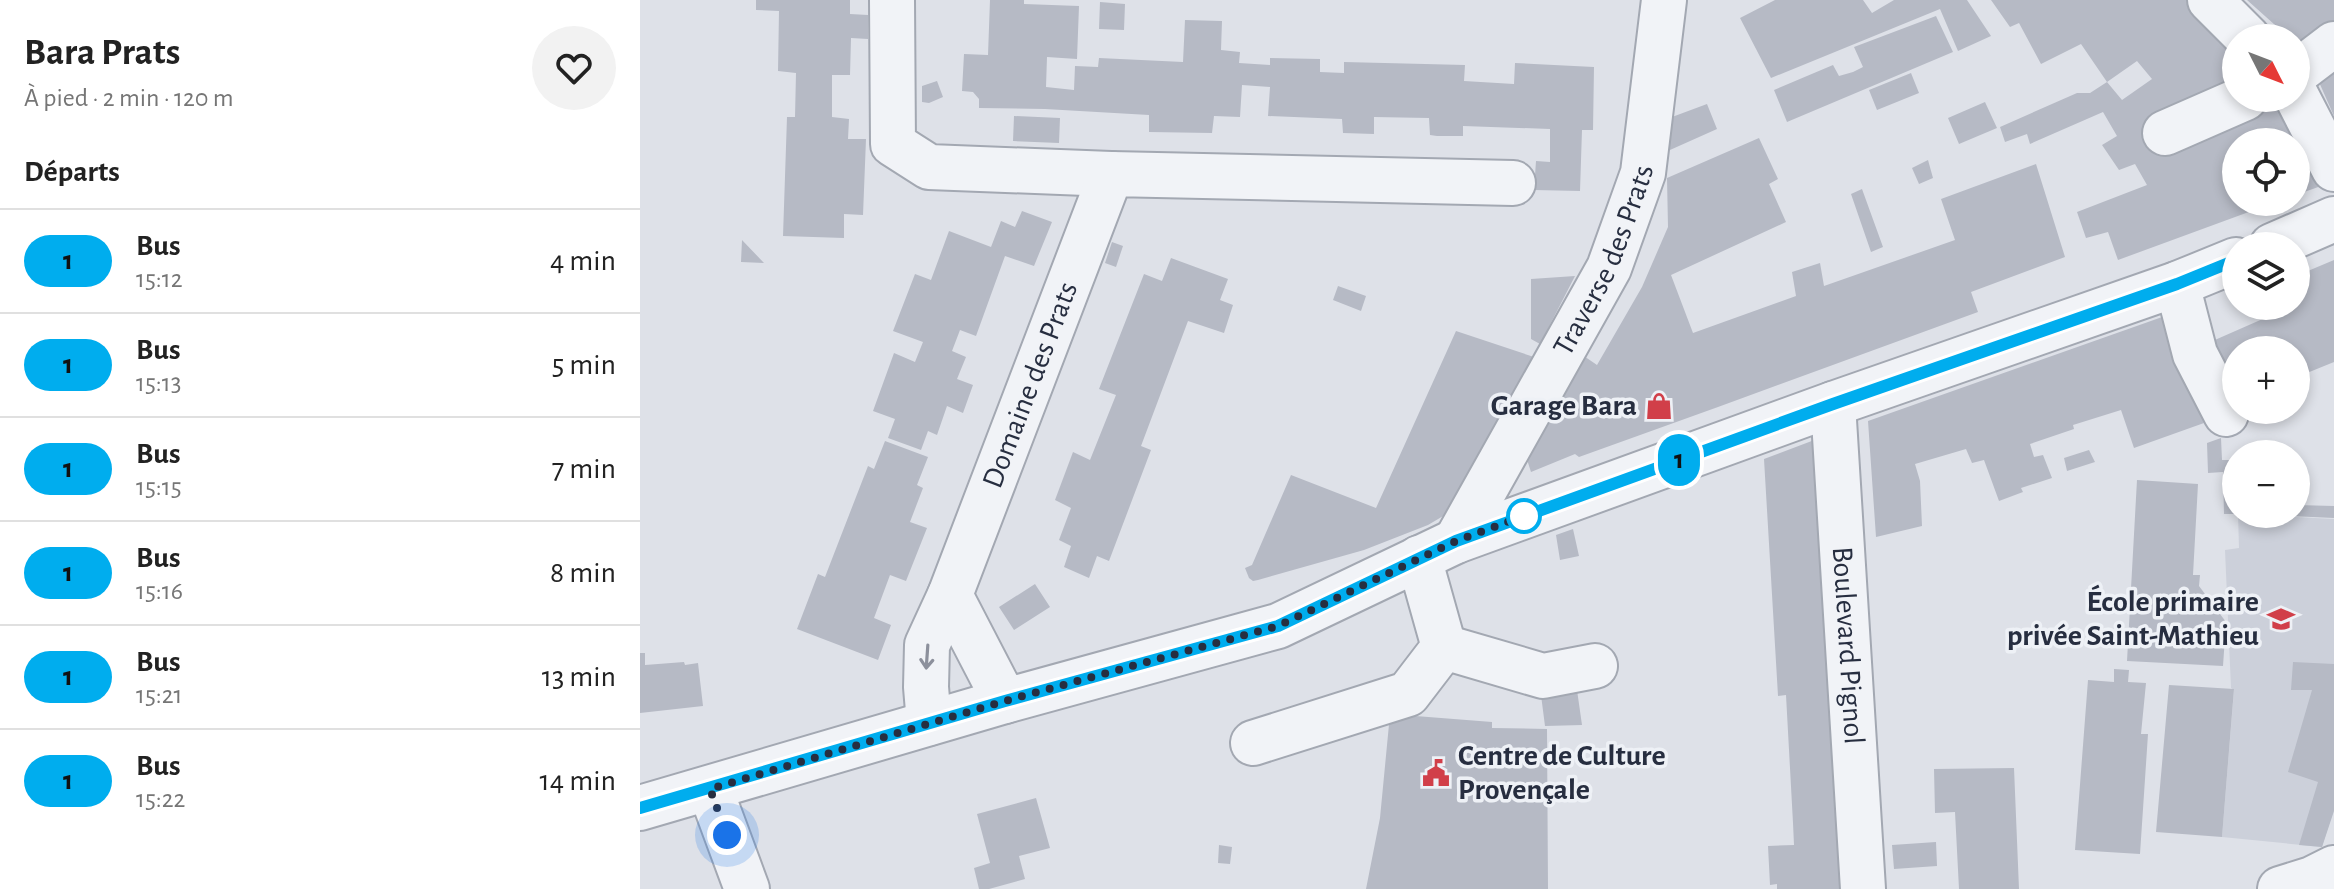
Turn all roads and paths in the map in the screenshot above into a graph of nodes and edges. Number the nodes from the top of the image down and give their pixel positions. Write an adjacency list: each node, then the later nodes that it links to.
1 (892, 0): 11 (street)
2 (1664, 0): 19 (street, Traverse des Prats)
3 (2210, 0): 4 (street)
4 (2234, 24)
5 (2334, 44): 6 (street)
6 (2310, 62)
7 (2222, 108): 9 (street)
8 (2305, 112): 10 (street)
9 (2165, 133)
10 (2334, 169)
11 (1111, 174): 12 (street); 20 (street, Domaine des Prats)
12 (1513, 183)
13 (2334, 219): 14 (street)
14 (2304, 232)
15 (2222, 266): 16 (street)
16 (2177, 284): 17 (street); 18 (street)
17 (1833, 404): 19 (street); 29 (street, Boulevard Pignol)
18 (2222, 406)
19 (1437, 549): 21 (street); 23 (street)
20 (950, 595): 23 (street); 24 (street, Domaine des Prats, one-way to 24)
21 (1444, 647): 22 (street); 25 (street)
22 (1595, 666)
23 (1005, 701): 24 (street)
24 (929, 723): 26 (street)
25 (1253, 743)
26 (710, 789): 27 (street); 28 (street)
27 (640, 808)
28 (747, 889)
29 (1863, 889)

